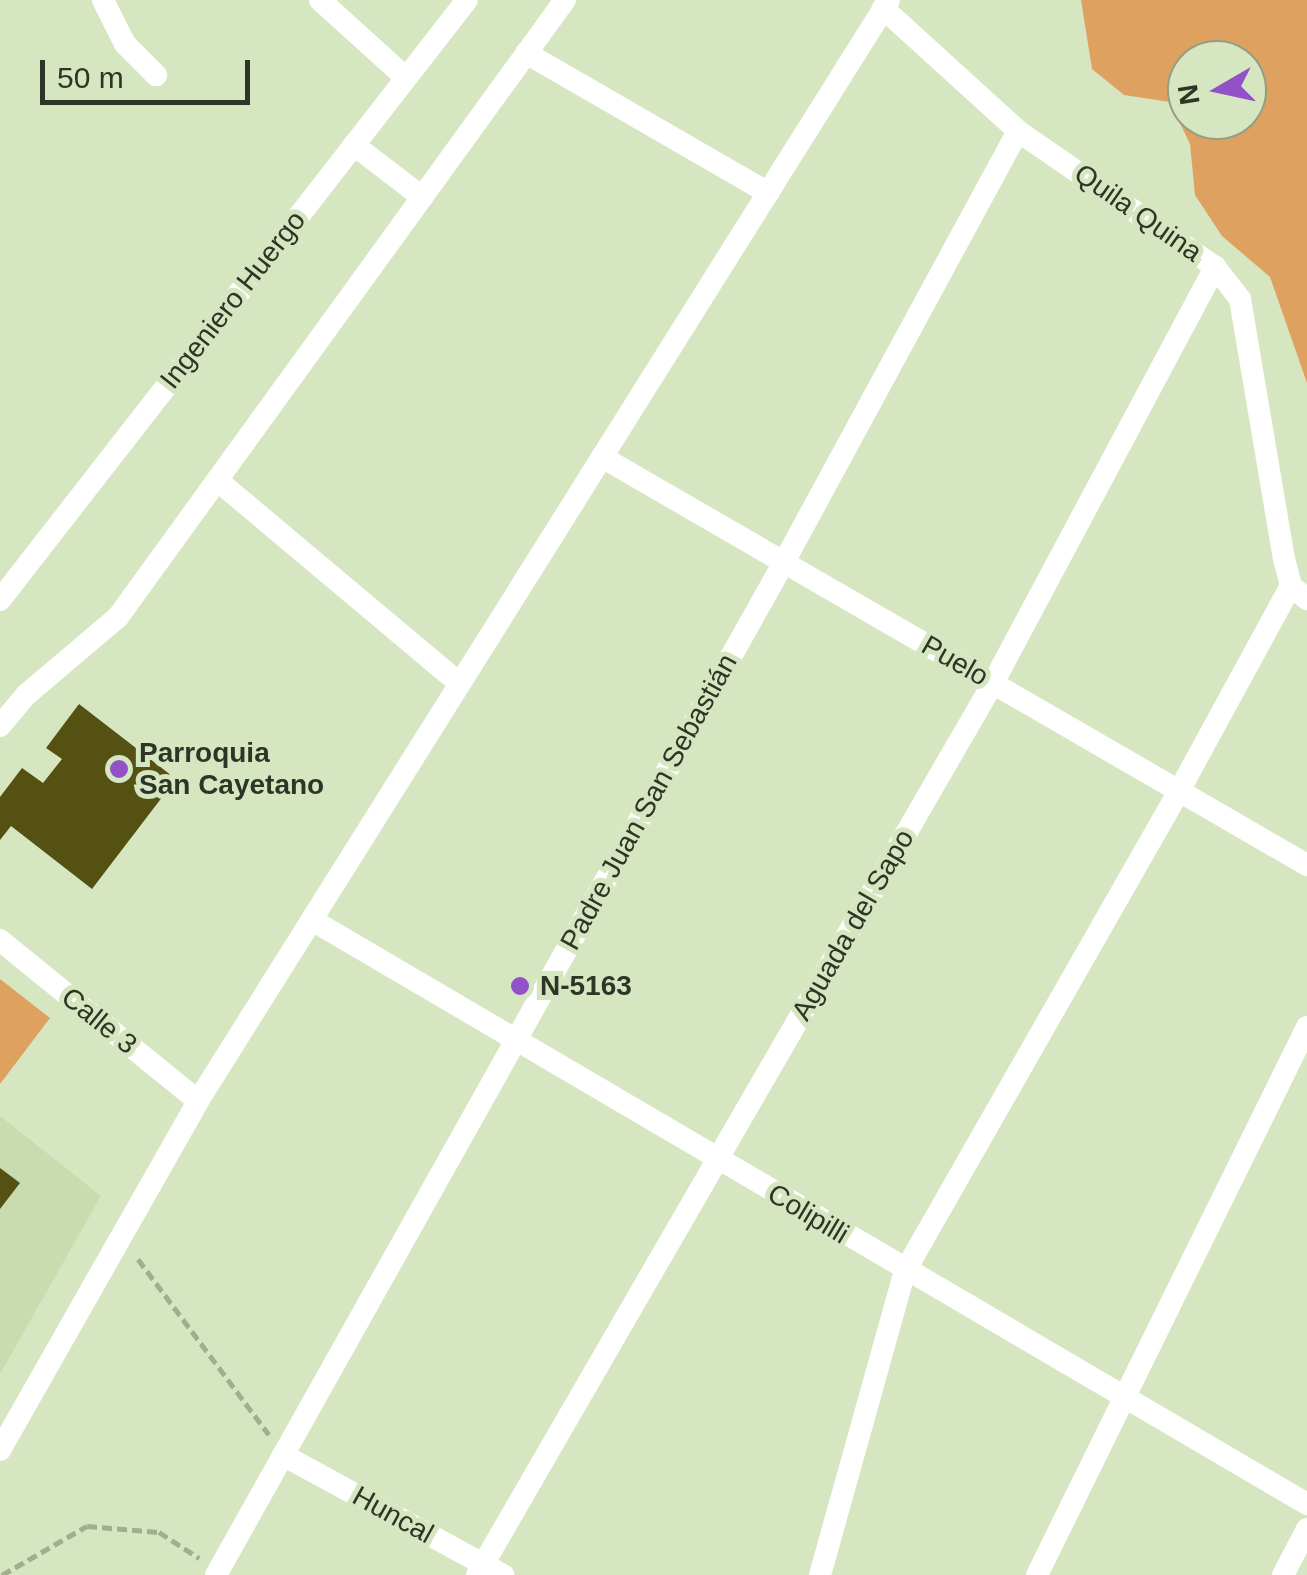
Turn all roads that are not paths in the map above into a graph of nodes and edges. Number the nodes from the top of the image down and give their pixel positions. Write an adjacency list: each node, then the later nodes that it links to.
1 (103, 0): 7 (street)
2 (320, 0): 8 (street)
3 (467, 0): 8 (street, Ingeniero Huergo)
4 (565, 0): 6 (street)
5 (886, 4): 9 (street, Quila Quina); 11 (street)
6 (526, 53): 11 (street); 12 (street)
7 (156, 75)
8 (406, 78): 10 (street, Ingeniero Huergo)
9 (1018, 131): 13 (street, Quila Quina); 16 (street, Padre Juan San Sebastián)
10 (354, 144): 12 (street); 18 (street, Ingeniero Huergo)
11 (768, 193): 14 (street)
12 (422, 197): 15 (street)
13 (1215, 266): 17 (street, Quila Quina); 19 (street, Aguada del Sapo)
14 (602, 457): 16 (street, Puelo); 20 (street)
15 (217, 480): 20 (street); 21 (street)
16 (784, 562): 19 (street, Puelo); 27 (street, Padre Juan San Sebastián)
17 (1299, 592): 22 (street)
18 (0, 600)
19 (993, 683): 22 (street, Puelo); 29 (street, Aguada del Sapo)
20 (460, 684): 24 (street)
21 (0, 726)
22 (1179, 791): 23 (street, Puelo); 30 (street)
23 (1307, 865)
24 (312, 920): 27 (street, Colipilli); 28 (street)
25 (0, 940): 28 (street, Calle 3)
26 (1307, 1027): 31 (street)
27 (515, 1041): 29 (street, Colipilli); 33 (street, Padre Juan San Sebastián)
28 (198, 1101): 32 (street)
29 (717, 1160): 30 (street, Colipilli); 36 (street, Aguada del Sapo)
30 (904, 1271): 31 (street, Colipilli); 38 (street)
31 (1124, 1396): 34 (street, Colipilli); 39 (street)
32 (0, 1450)
33 (284, 1455): 36 (street, Huncal); 37 (street, Padre Juan San Sebastián)
34 (1307, 1504)
35 (1307, 1529): 40 (street)
36 (488, 1571)
37 (220, 1574)
38 (820, 1575)
39 (1037, 1575)
40 (1283, 1575)

